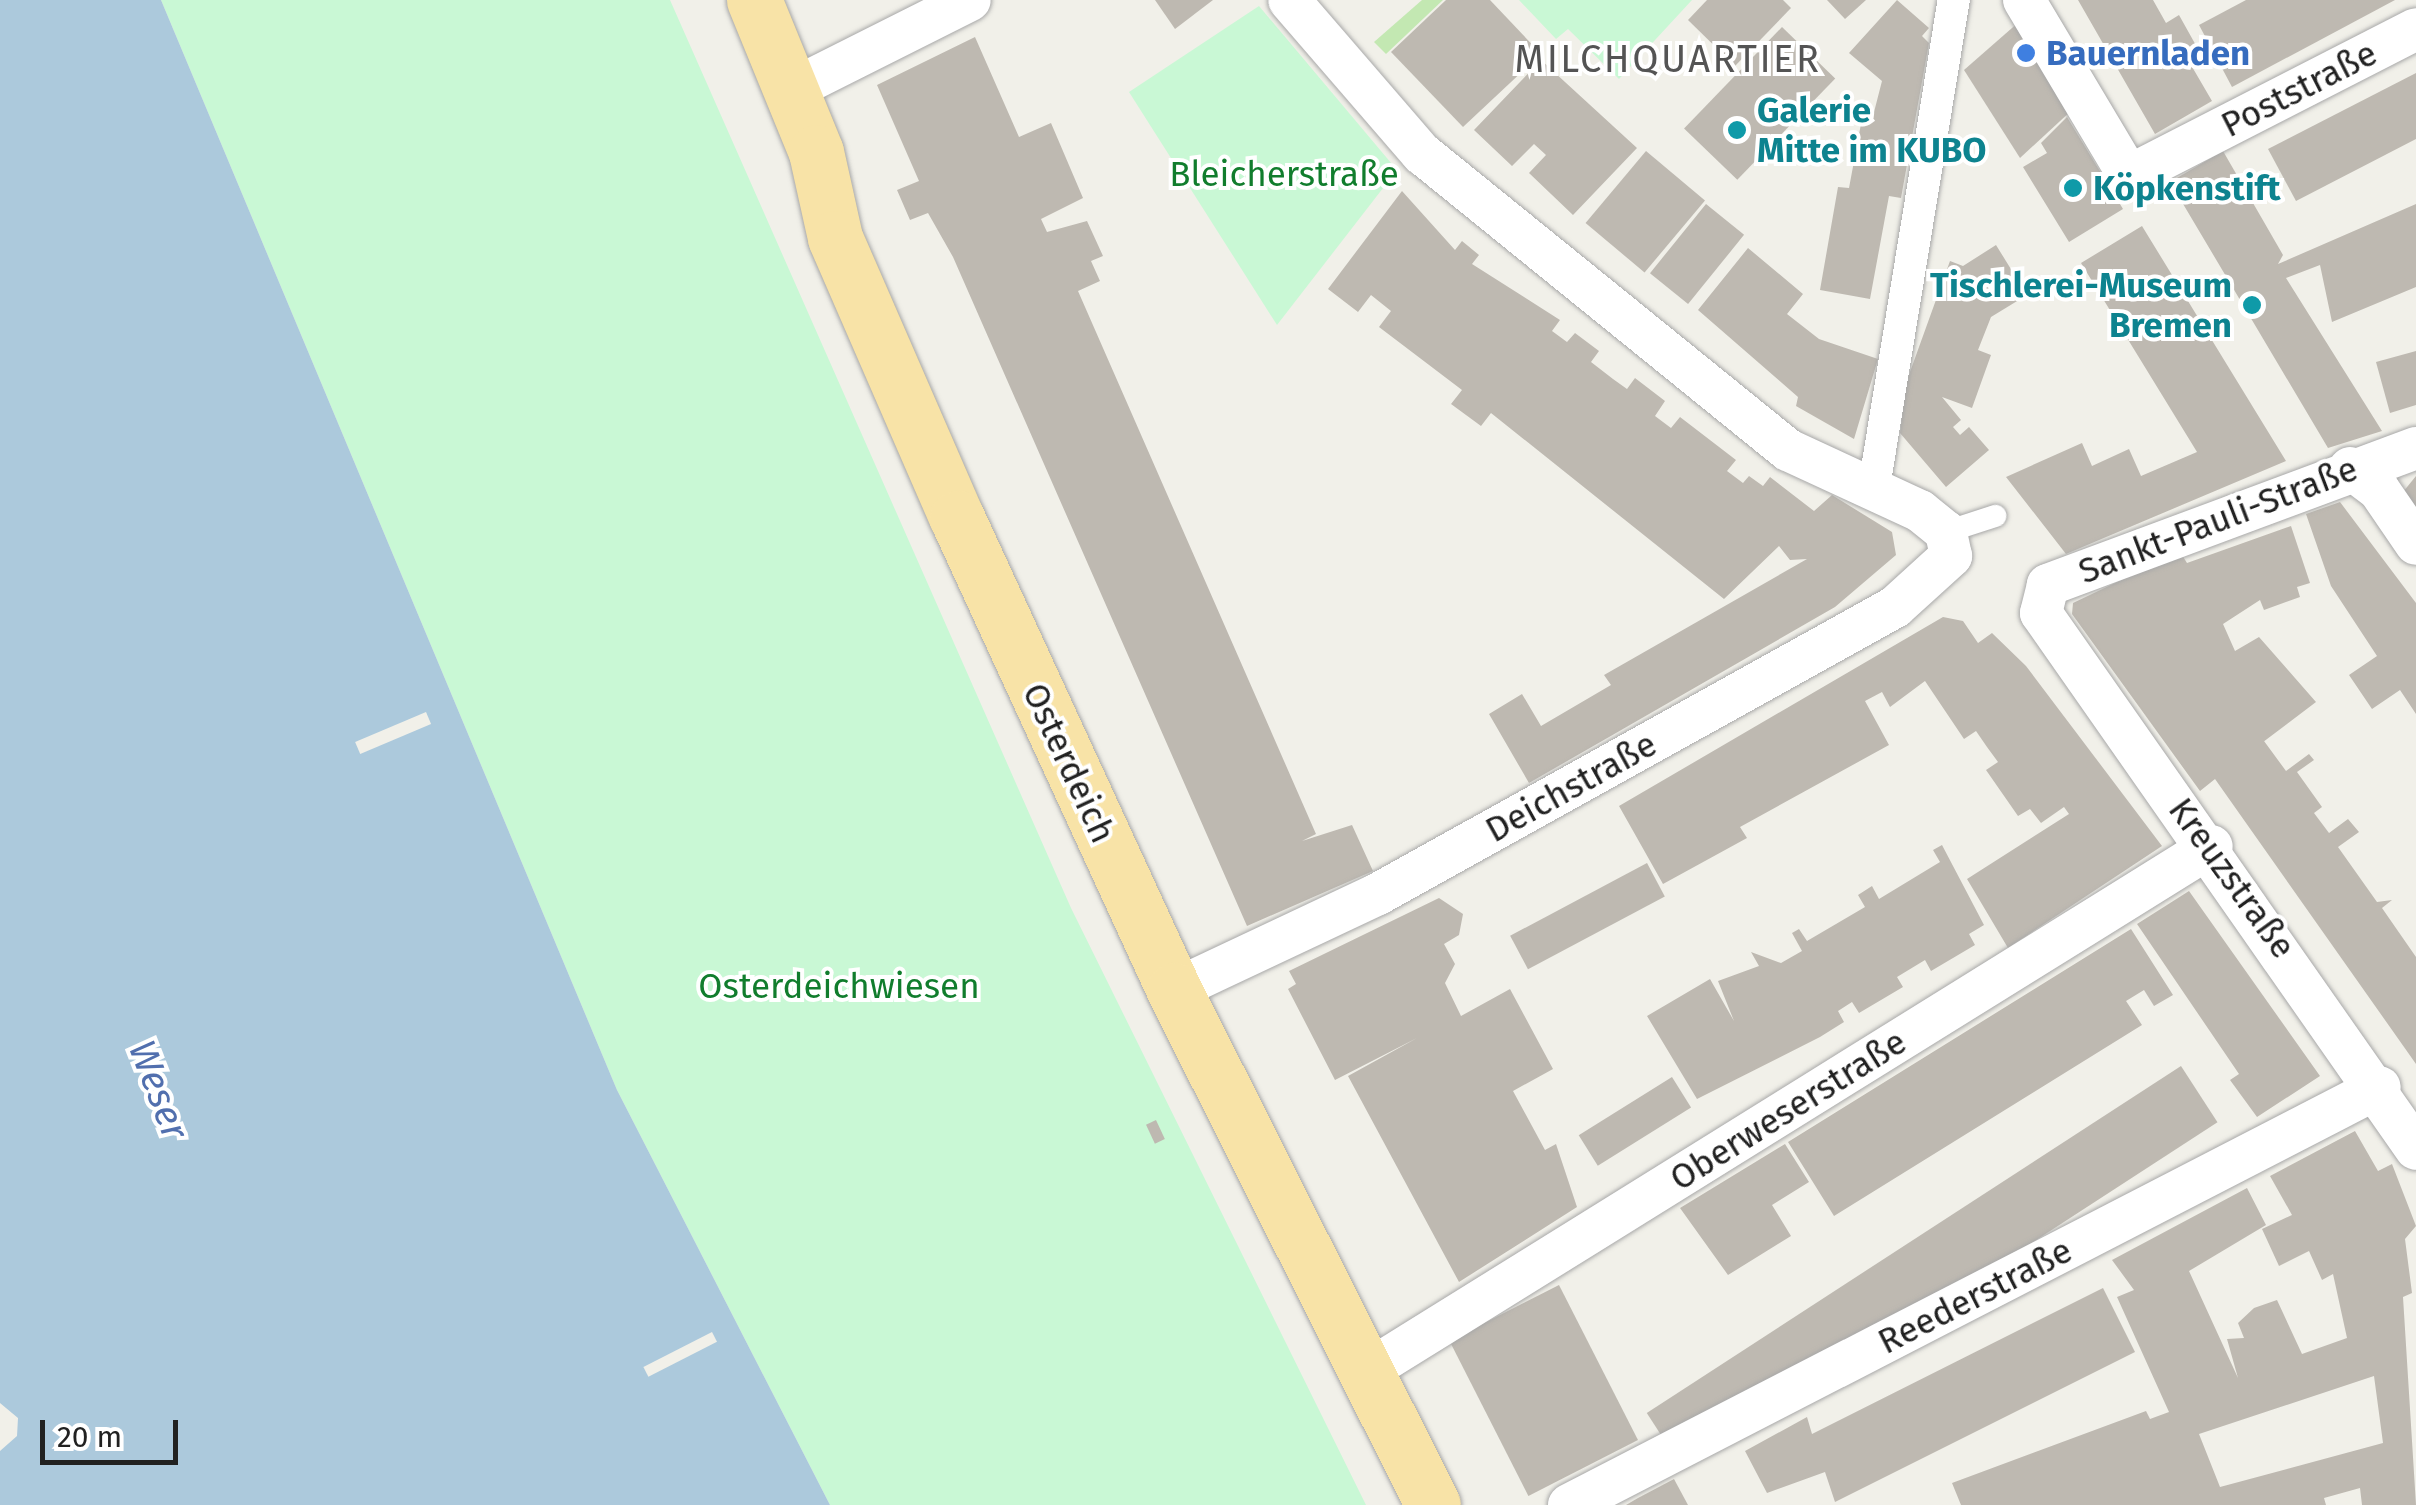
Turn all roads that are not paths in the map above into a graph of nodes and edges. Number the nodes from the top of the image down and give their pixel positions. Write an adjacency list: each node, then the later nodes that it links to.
1 (754, 0): 7 (main road, Osterdeich)
2 (970, 0): 7 (street)
3 (1288, 0): 10 (street)
4 (1954, 0): 10 (street)
5 (2024, 0): 6 (street, Poststraße)
6 (2416, 29)
7 (791, 90): 16 (main road, Osterdeich)
8 (2416, 448): 9 (street, Sankt-Pauli-Straße)
9 (2350, 468): 13 (street); 14 (street, Sankt-Pauli-Straße)
10 (1873, 493): 12 (street)
11 (1995, 516): 12 (lane)
12 (1948, 544): 16 (street, Deichstraße)
13 (2416, 544)
14 (2041, 613): 15 (street, Kreuzstraße)
15 (2212, 846): 17 (street, Kreuzstraße); 19 (street, Oberweserstraße)
16 (1174, 990): 19 (main road, Osterdeich)
17 (2380, 1087): 18 (street, Kreuzstraße); 21 (street, Reederstraße)
18 (2416, 1148)
19 (1364, 1373): 20 (main road, Osterdeich)
20 (1433, 1505)
21 (1570, 1505)

